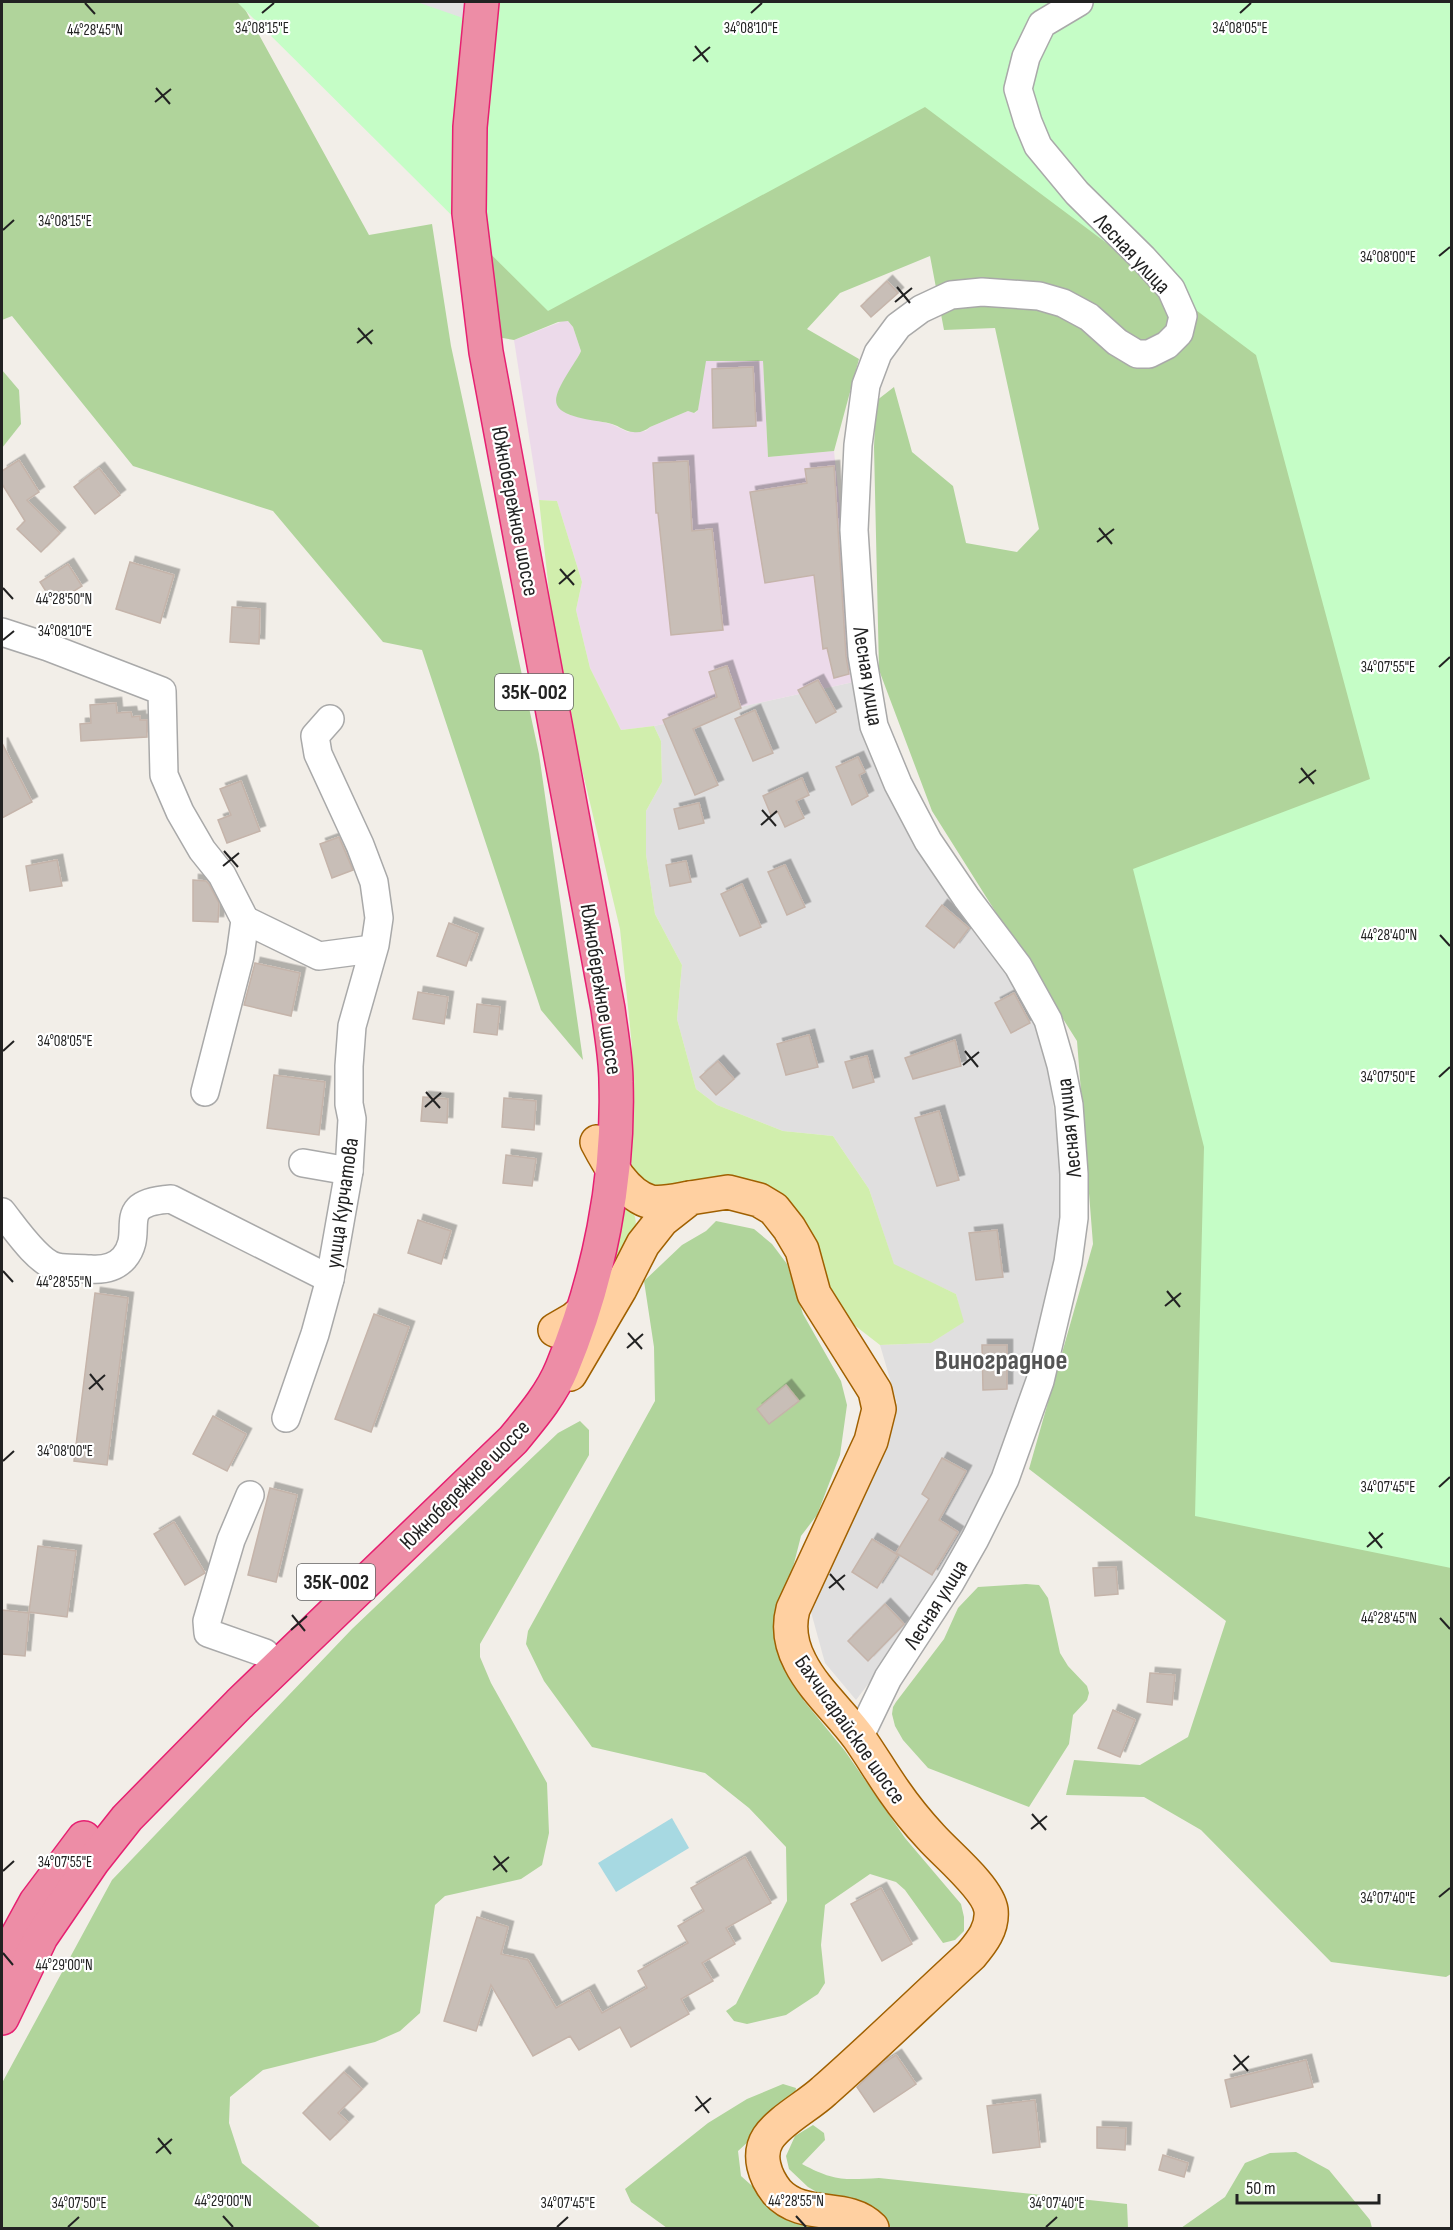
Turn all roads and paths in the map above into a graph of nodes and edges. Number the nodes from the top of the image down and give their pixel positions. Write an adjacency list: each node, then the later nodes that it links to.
1 (465, 2): 4 (highway, Южнобережное шоссе / 35К-002)
2 (482, 2): 4 (highway, Южнобережное шоссе / 35К-002)
3 (1079, 2): 22 (street, Лесная улица)
4 (476, 354): 10 (highway, Южнобережное шоссе / 35К-002)
5 (2, 632): 7 (street)
6 (330, 719): 8 (street, улица Курчатова)
7 (245, 920): 8 (street); 9 (street)
8 (372, 949): 12 (street, улица Курчатова)
9 (206, 1092)
10 (605, 1156): 13 (main road); 17 (highway, Южнобережное шоссе / 35К-002)
11 (303, 1163): 12 (street)
12 (349, 1171): 16 (street, улица Курчатова)
13 (690, 1198): 15 (main road, Бахчисарайское шоссе); 22 (main road, Бахчисарайское шоссе)
14 (2, 1212): 16 (street)
15 (625, 1278): 17 (main road); 19 (main road)
16 (330, 1279): 18 (street, улица Курчатова)
17 (568, 1322): 19 (highway, Южнобережное шоссе); 21 (highway, Южнобережное шоссе / 35К-002)
18 (286, 1418)
19 (513, 1440): 23 (highway, Южнобережное шоссе)
20 (250, 1495): 21 (street)
21 (265, 1653): 23 (highway, Южнобережное шоссе / 35К-002)
22 (859, 1738): 26 (main road, Бахчисарайское шоссе)
23 (59, 1890): 24 (highway, Южнобережное шоссе); 25 (highway, Южнобережное шоссе)
24 (2, 1964)
25 (2, 2018)
26 (872, 2229)

